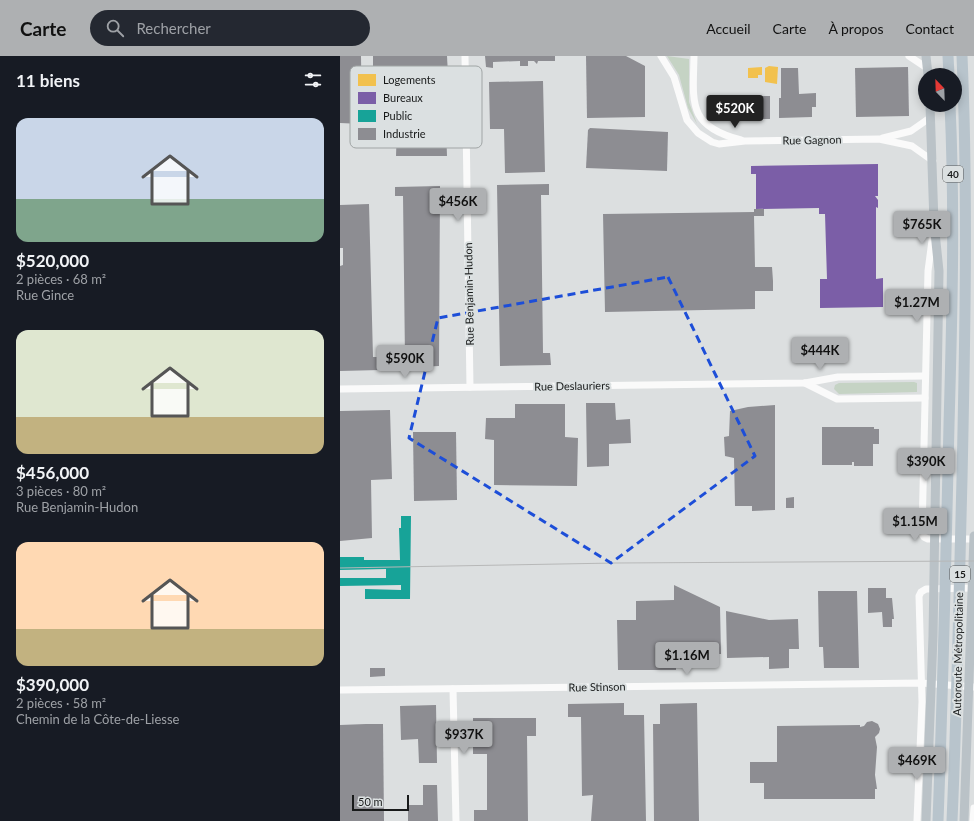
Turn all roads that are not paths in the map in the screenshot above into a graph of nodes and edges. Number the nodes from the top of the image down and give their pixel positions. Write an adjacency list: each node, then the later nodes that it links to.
1 (465, 56): 8 (street, Rue Benjamin-Hudon)
2 (661, 56): 16 (street)
3 (694, 56): 16 (street)
4 (909, 56): 9 (street)
5 (926, 56): 10 (main road)
6 (948, 56): 11 (highway)
7 (962, 56): 39 (highway, Autoroute Métropolitaine / 15)
8 (465, 66)
9 (922, 68)
10 (927, 68)
11 (949, 68)
12 (930, 112): 14 (main road)
13 (950, 112): 20 (highway, Autoroute Métropolitaine / 40)
14 (930, 117): 15 (street, Rue Gagnon); 18 (main road)
15 (879, 139): 16 (street, Rue Gagnon); 18 (street, Rue Gagnon)
16 (745, 141)
17 (466, 148): 23 (street, Rue Benjamin-Hudon)
18 (933, 161): 19 (main road)
19 (934, 223): 21 (street); 37 (main road)
20 (953, 244): 38 (highway, Autoroute Métropolitaine / 15)
21 (925, 376): 22 (street, Rue Deslauriers); 25 (street)
22 (805, 383): 23 (street, Rue Deslauriers); 25 (street, Rue Deslauriers)
23 (470, 387): 24 (street, Rue Deslauriers)
24 (340, 390)
25 (925, 398): 27 (street)
26 (974, 536): 40 (main road)
27 (974, 539)
28 (974, 588): 29 (street)
29 (921, 683): 30 (street, Rue Stinson); 31 (street, Rue Stinson); 36 (street)
30 (974, 687)
31 (453, 689): 32 (street, Rue Stinson); 35 (street)
32 (340, 690)
33 (974, 808): 34 (street)
34 (974, 819)
35 (456, 821)
36 (917, 821)
37 (926, 821)
38 (938, 821)
39 (952, 821)
40 (964, 821)

